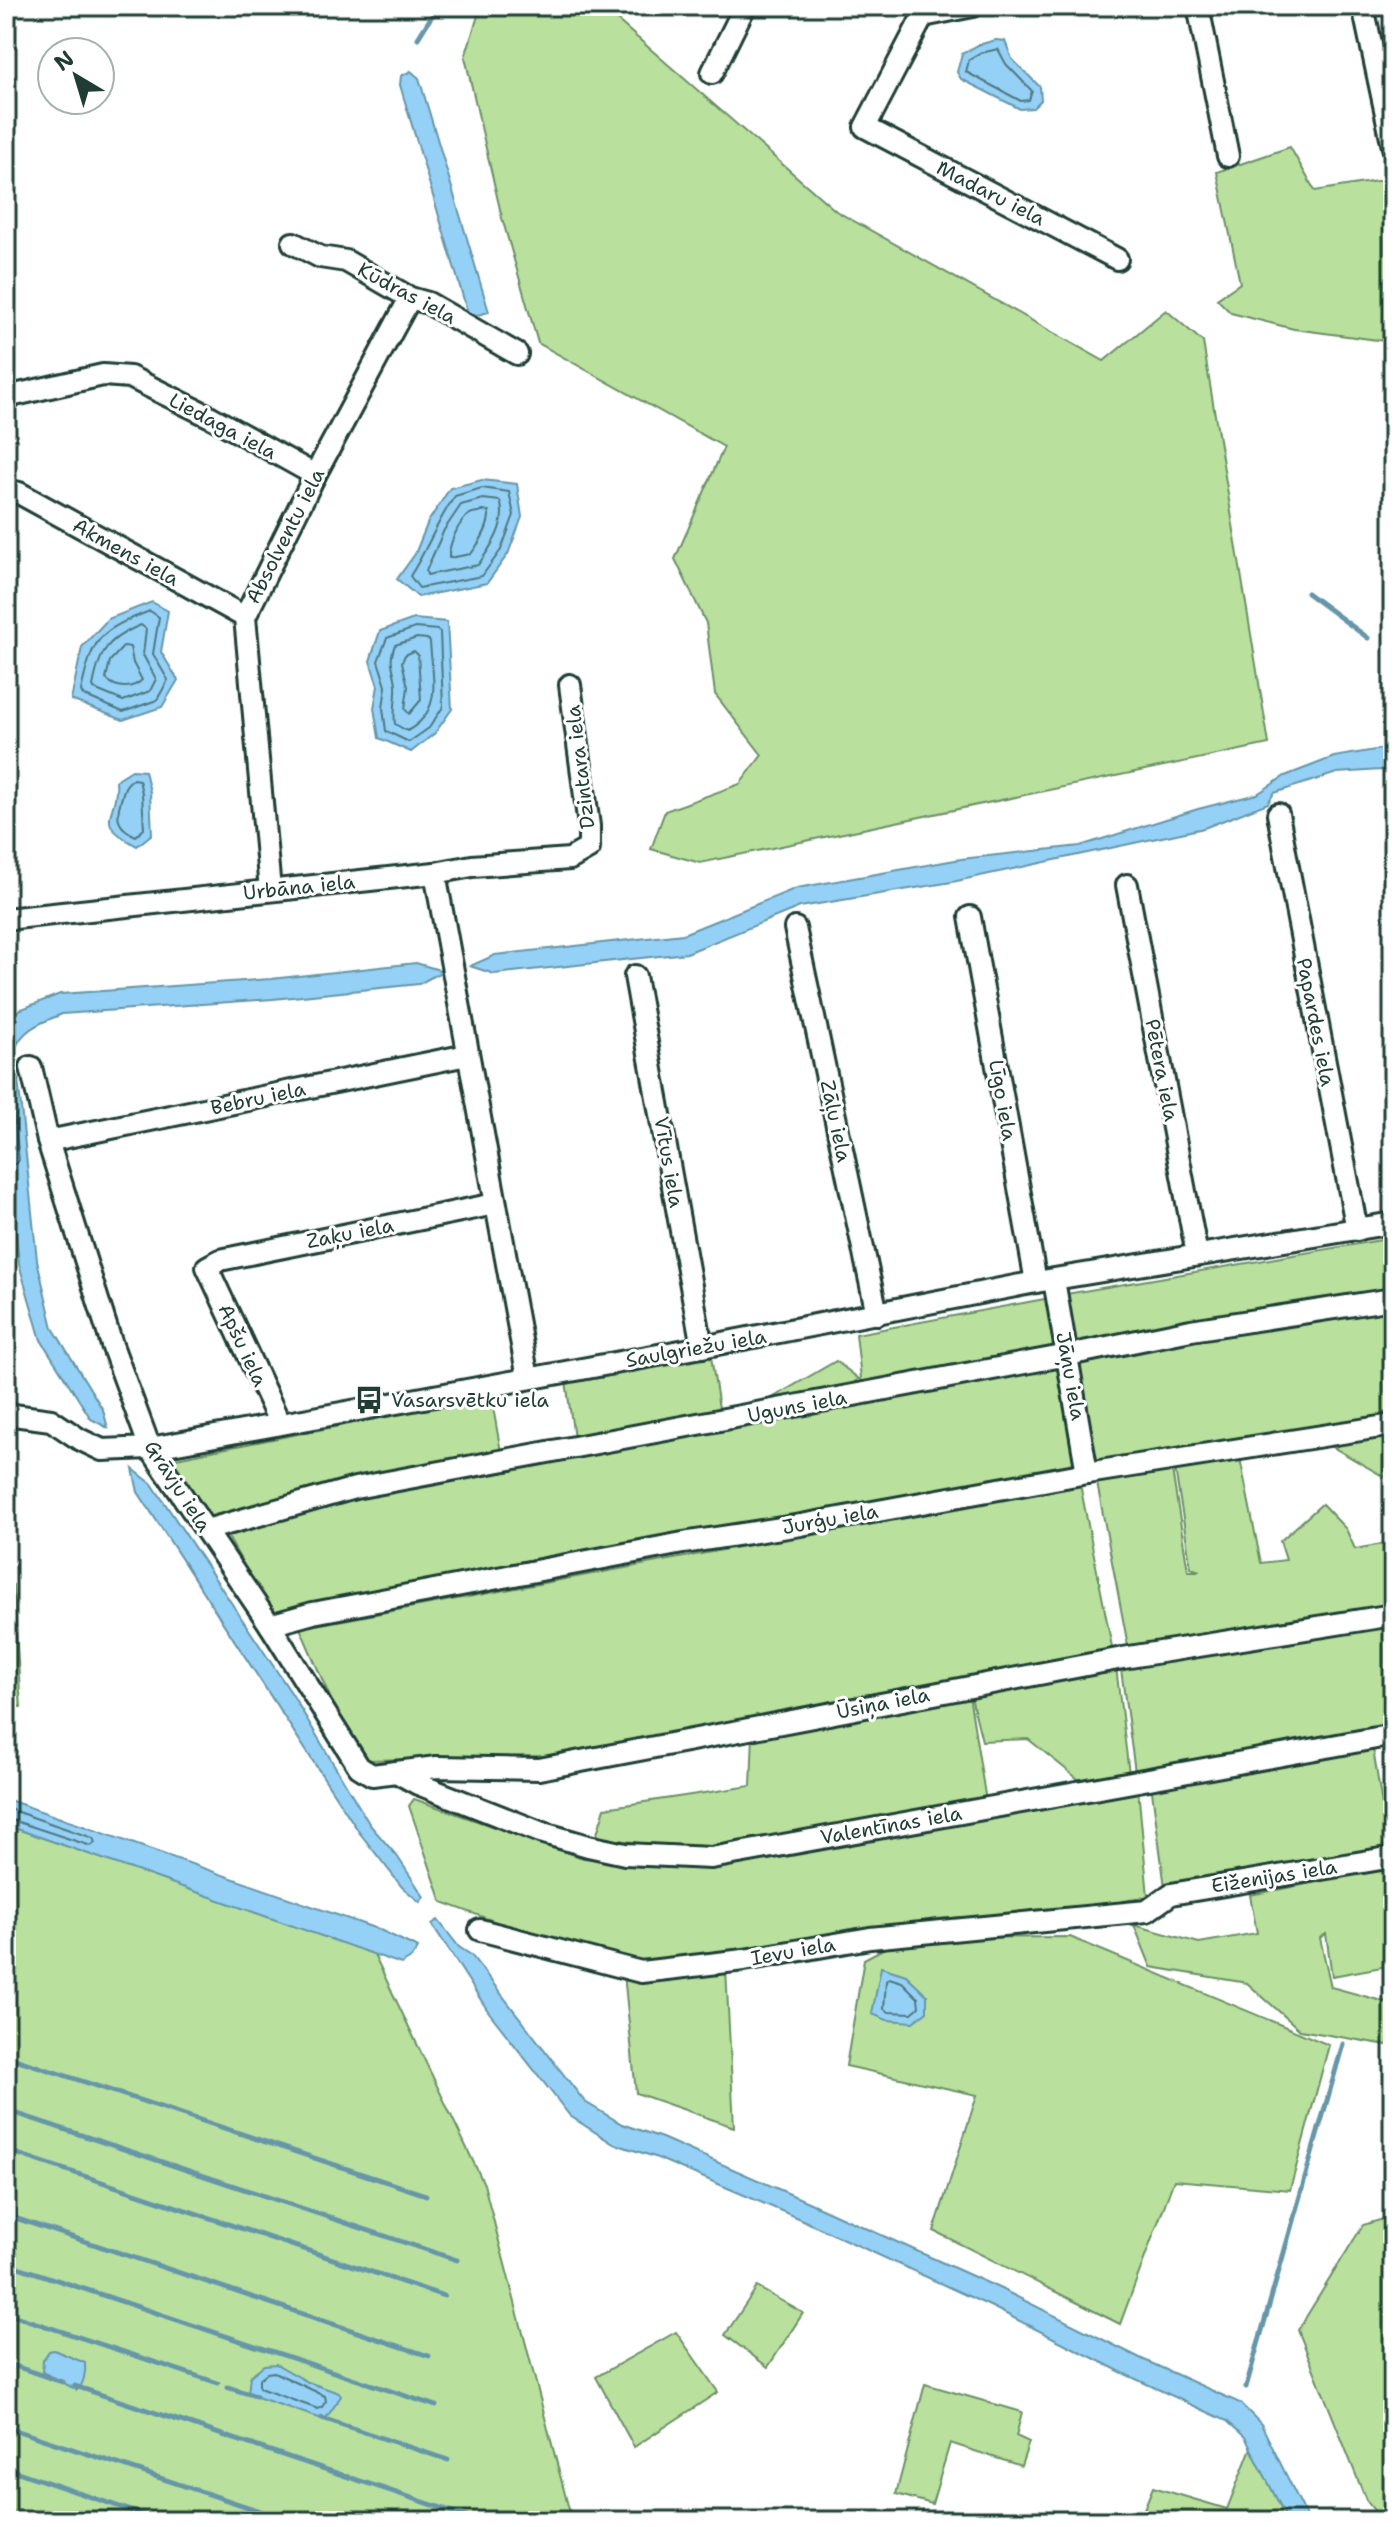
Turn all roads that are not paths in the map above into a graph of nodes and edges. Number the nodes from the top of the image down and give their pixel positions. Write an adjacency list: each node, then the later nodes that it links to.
1 (745, 6): 6 (street)
2 (973, 6): 5 (street)
3 (1198, 6): 8 (street)
4 (1363, 6): 7 (street)
5 (922, 11): 10 (street, Madaru iela)
6 (712, 73)
7 (1393, 147)
8 (1228, 156)
9 (293, 243): 11 (street, Kūdras iela)
10 (1117, 259)
11 (410, 298): 12 (street, Kūdras iela); 14 (street, Absolventu iela)
12 (517, 354)
13 (6, 397): 14 (street, Liedaga iela)
14 (315, 475): 16 (street, Absolventu iela)
15 (6, 490): 16 (street, Akmens iela)
16 (245, 617): 22 (street, Absolventu iela)
17 (570, 685): 19 (street, Dzintara iela)
18 (1278, 814): 32 (street, Papardes iela)
19 (589, 848): 20 (street, Urbāna iela)
20 (435, 873): 22 (street, Urbāna iela); 27 (street)
21 (1127, 885): 33 (street, Pētera iela)
22 (270, 890): 24 (street, Urbāna iela)
23 (970, 917): 35 (street, Līgo iela)
24 (6, 919)
25 (795, 928): 37 (street, Zāļu iela)
26 (635, 976): 38 (street, Vītus iela)
27 (467, 1055): 29 (street, Bebru iela); 30 (street)
28 (31, 1067): 29 (street, Grāvju iela)
29 (48, 1141): 44 (street, Grāvju iela)
30 (495, 1204): 34 (street, Zaķu iela); 40 (street)
31 (1393, 1223): 32 (street, Saulgriežu iela)
32 (1357, 1230): 33 (street, Saulgriežu iela)
33 (1197, 1255): 35 (street, Saulgriežu iela)
34 (207, 1267): 42 (street, Apšu iela)
35 (1045, 1281): 37 (street, Saulgriežu iela); 39 (street, Jāņu iela)
36 (1393, 1299): 39 (street, Uguns iela)
37 (877, 1314): 38 (street, Saulgriežu iela)
38 (702, 1347): 40 (street, Saulgriežu iela)
39 (1068, 1355): 45 (street, Jāņu iela); 46 (street, Uguns iela)
40 (528, 1378): 42 (street, Saulgriežu iela)
41 (6, 1414): 44 (street, Saulgriežu iela)
42 (278, 1423): 44 (street, Saulgriežu iela)
43 (1393, 1425): 45 (street, Jurģu iela)
44 (150, 1448): 46 (street, Grāvju iela)
45 (1087, 1473): 48 (street, Jurģu iela)
46 (206, 1530): 48 (street, Grāvju iela)
47 (1393, 1615): 50 (street, Ūsiņa iela)
48 (270, 1625): 51 (street, Grāvju iela)
49 (1393, 1735): 50 (street, Valentīnas iela)
50 (398, 1773): 51 (street, Ūsiņa iela)
51 (372, 1775)
52 (1393, 1857): 53 (street, Eiženijas iela)
53 (1110, 1915): 54 (street, Ievu iela)
54 (480, 1930)

